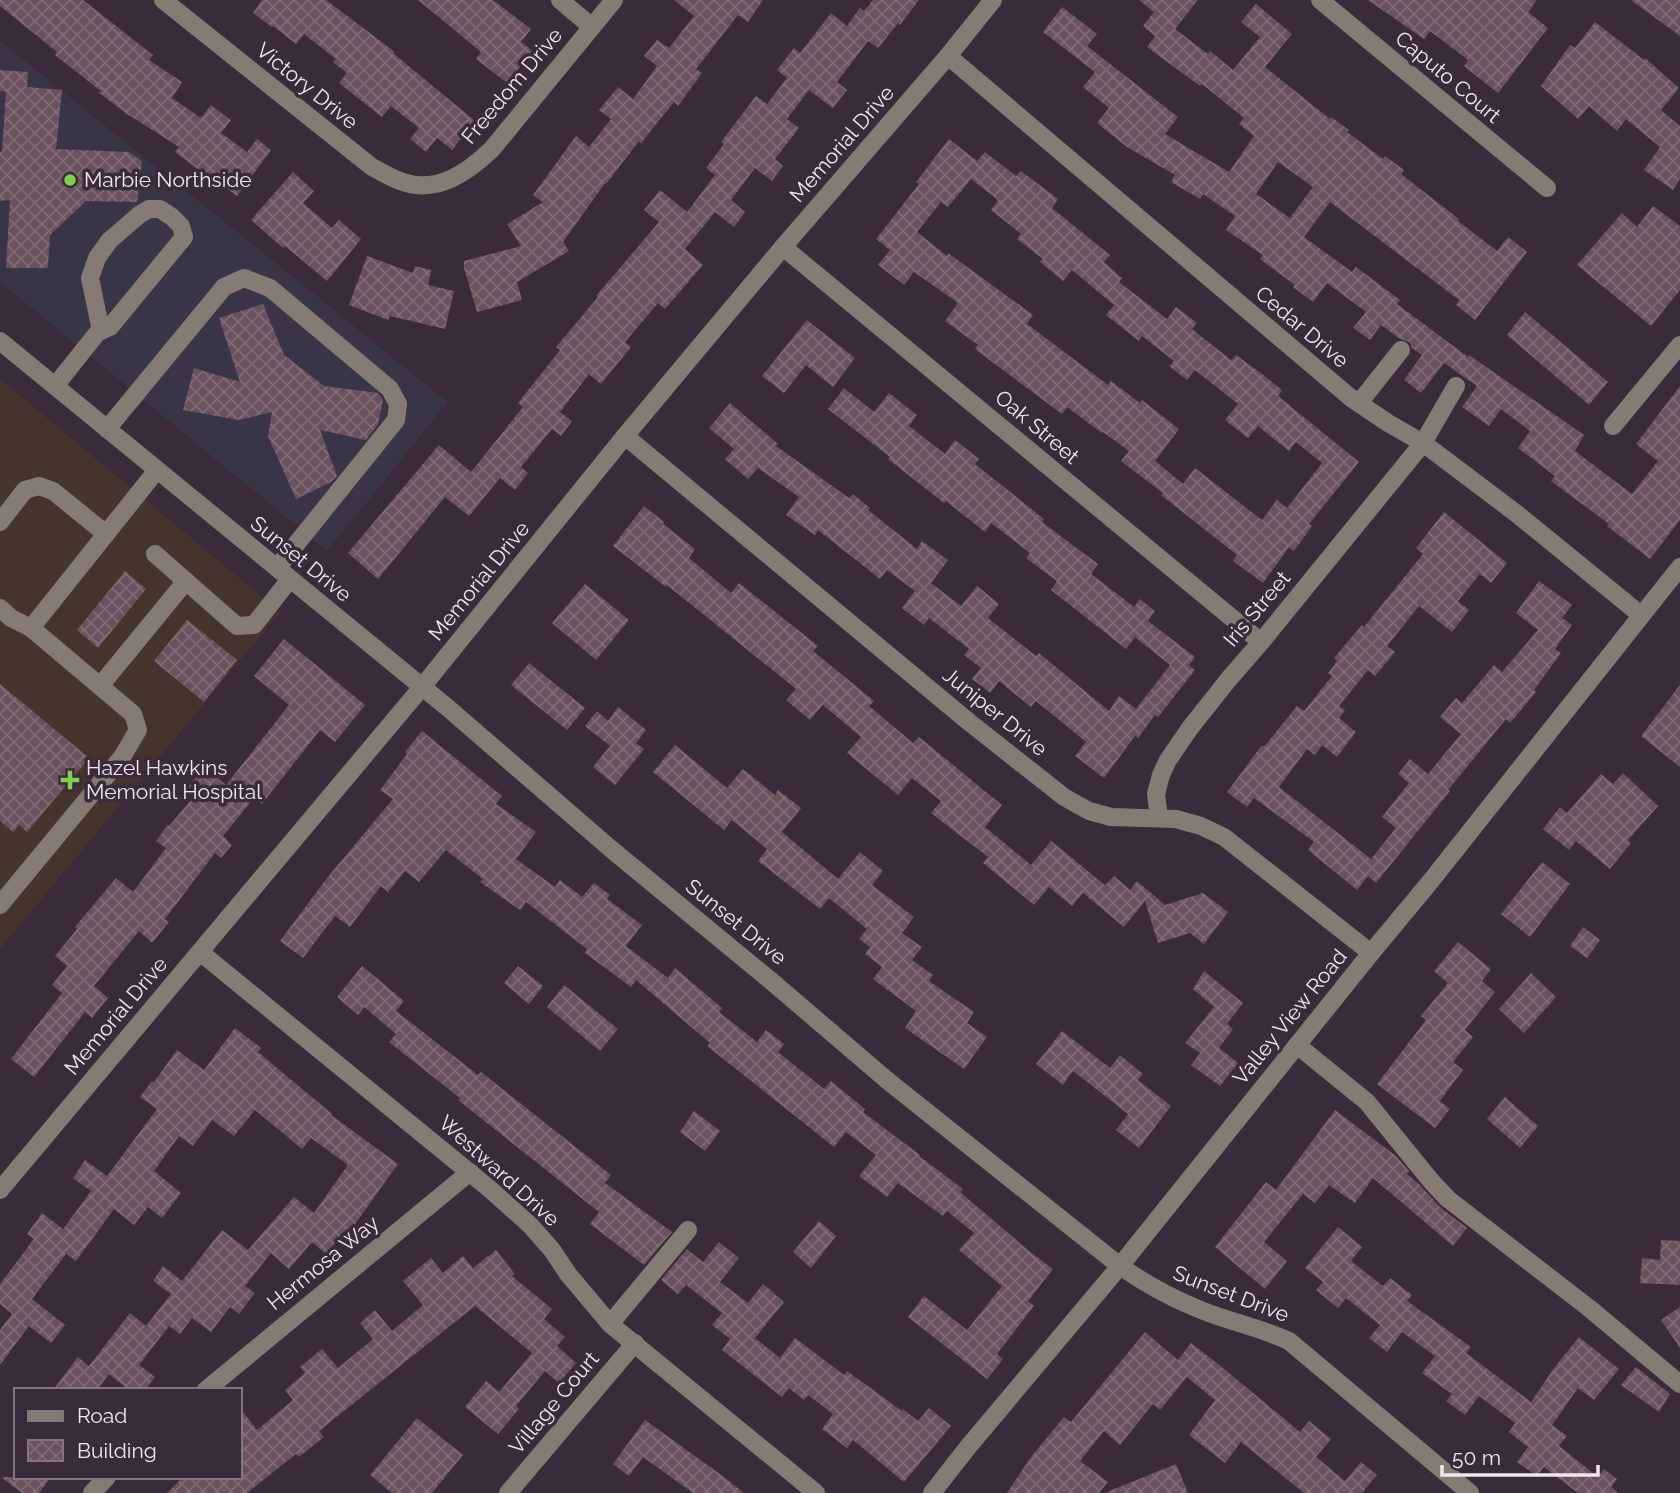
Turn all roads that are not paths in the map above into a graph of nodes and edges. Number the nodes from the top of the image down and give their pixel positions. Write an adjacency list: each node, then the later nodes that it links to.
1 (163, 0): 8 (street, Victory Drive)
2 (560, 0): 6 (street)
3 (614, 0): 6 (street, Freedom Drive)
4 (993, 0): 7 (street, Memorial Drive)
5 (1320, 0): 9 (street, Caputo Court)
6 (592, 27): 8 (street, Freedom Drive)
7 (948, 56): 10 (street, Memorial Drive); 17 (street, Cedar Drive)
8 (432, 186)
9 (1547, 188)
10 (783, 247): 20 (street, Memorial Drive); 32 (street, Oak Street)
11 (101, 331): 11 (street); 15 (street)
12 (0, 341): 15 (street, Sunset Drive)
13 (1680, 345): 18 (street)
14 (1401, 350): 17 (street)
15 (55, 386): 19 (street, Sunset Drive)
16 (1456, 386): 21 (street, Iris Street)
17 (1359, 403): 21 (street, Cedar Drive)
18 (1613, 426)
19 (107, 429): 22 (street, Sunset Drive); 27 (street)
20 (625, 436): 34 (street, Memorial Drive); 35 (street, Juniper Drive)
21 (1423, 443): 30 (street, Cedar Drive); 32 (street, Iris Street)
22 (157, 470): 24 (street); 27 (street, Sunset Drive)
23 (0, 522): 24 (street)
24 (106, 534): 31 (street)
25 (155, 554): 28 (street)
26 (1680, 567): 30 (street, Valley View Road)
27 (284, 574): 28 (street); 34 (street, Sunset Drive)
28 (186, 581): 33 (street)
29 (0, 608): 31 (street)
30 (1641, 615): 38 (street, Valley View Road)
31 (31, 628): 33 (street)
32 (1261, 642): 35 (street, Iris Street)
33 (100, 686): 36 (street)
34 (422, 687): 37 (street, Memorial Drive); 43 (street, Sunset Drive)
35 (1159, 818): 38 (street, Juniper Drive)
36 (0, 905)
37 (200, 951): 40 (street, Westward Drive); 41 (street, Memorial Drive)
38 (1371, 953): 39 (street, Valley View Road)
39 (1297, 1045): 43 (street, Valley View Road); 46 (street)
40 (470, 1172): 44 (street, Westward Drive); 47 (street, Hermosa Way)
41 (0, 1190)
42 (688, 1230): 44 (street)
43 (1120, 1266): 52 (street, Valley View Road); 53 (street, Sunset Drive)
44 (610, 1324): 45 (street, Westward Drive)
45 (635, 1343): 50 (street, Village Court); 51 (street, Westward Drive)
46 (1680, 1384)
47 (208, 1388)
48 (105, 1479): 49 (street)
49 (92, 1493)
50 (508, 1493)
51 (816, 1493)
52 (932, 1493)
53 (1470, 1493)

